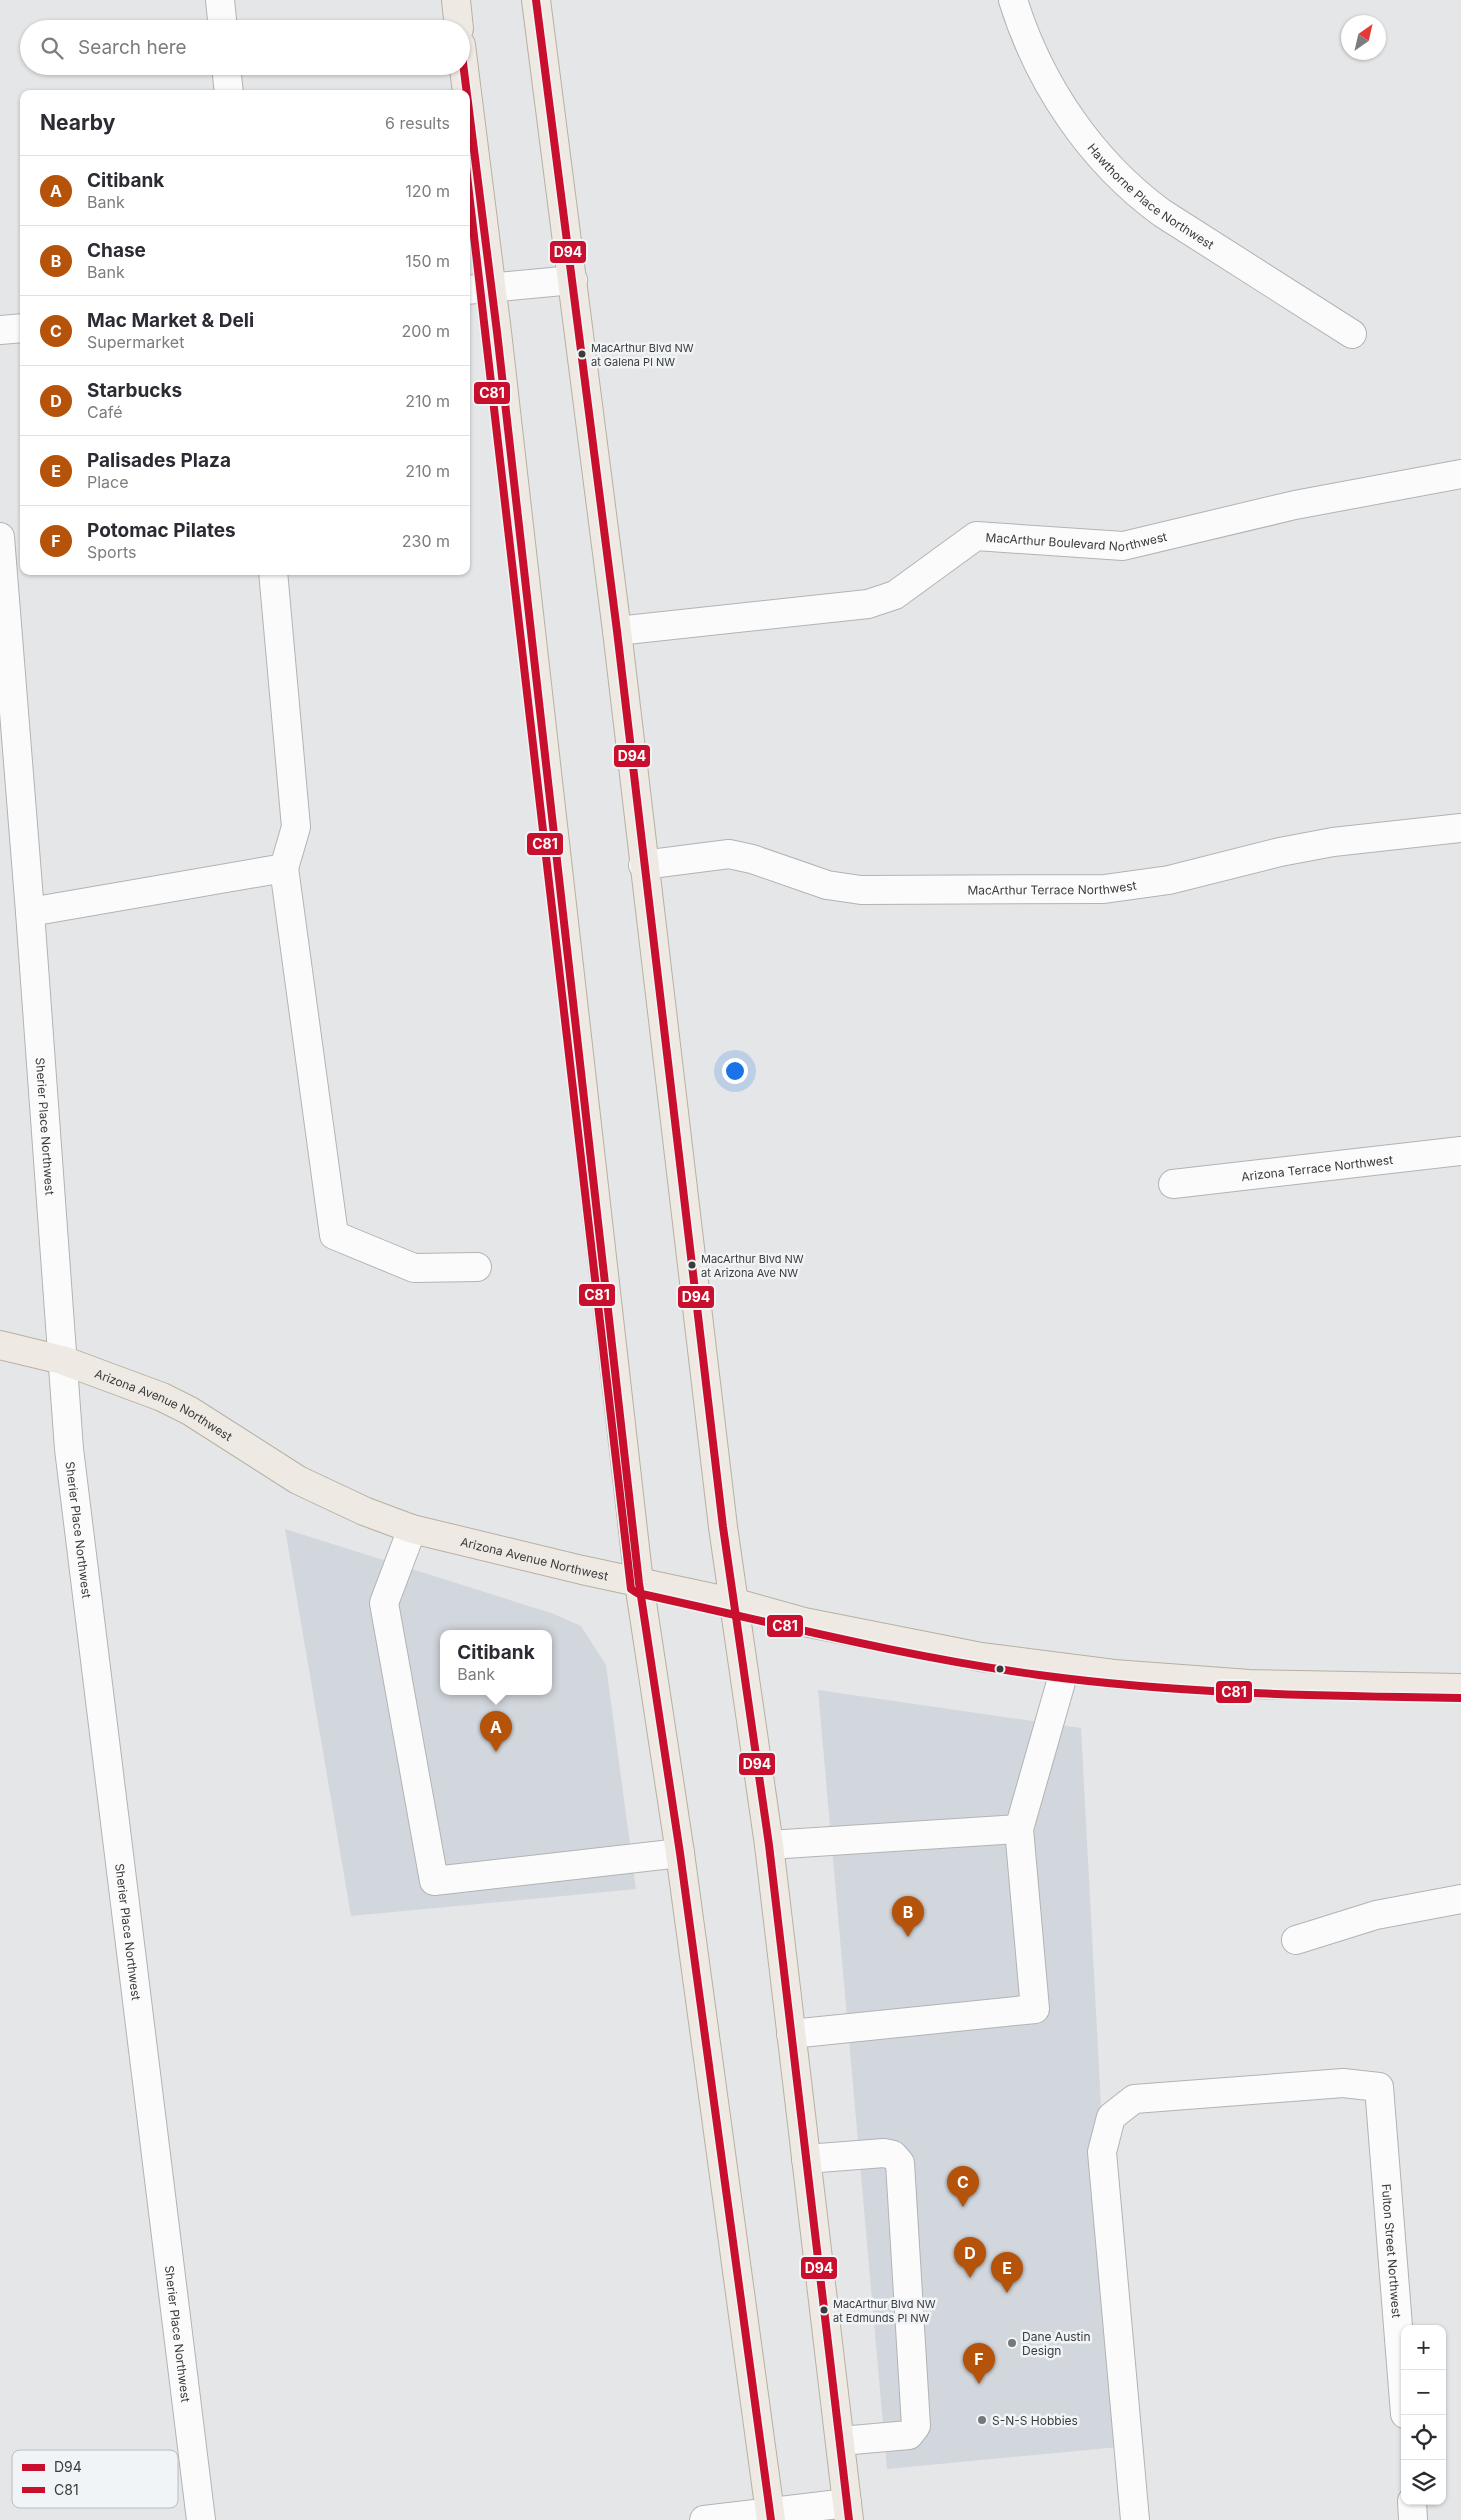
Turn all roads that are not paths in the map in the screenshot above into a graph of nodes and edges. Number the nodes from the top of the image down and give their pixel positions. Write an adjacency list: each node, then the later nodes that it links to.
1 (220, 0): 5 (street)
2 (456, 0): 6 (main road)
3 (536, 0): 12 (main road)
4 (1013, 0): 16 (street, Hawthorne Place Northwest)
5 (222, 20)
6 (458, 20)
7 (227, 75): 9 (street)
8 (463, 75): 10 (main road)
9 (229, 90)
10 (464, 90)
11 (470, 166): 13 (main road)
12 (573, 280): 13 (street); 20 (main road)
13 (479, 288): 31 (main road)
14 (20, 328): 15 (street)
15 (0, 330)
16 (1352, 334)
17 (1461, 474): 20 (street, MacArthur Boulevard Northwest)
18 (0, 537): 24 (street, Sherier Place Northwest)
19 (273, 575): 23 (street)
20 (617, 632): 22 (main road)
21 (1461, 828): 22 (street, MacArthur Terrace Northwest)
22 (644, 865): 32 (main road)
23 (284, 868): 24 (street); 27 (street)
24 (30, 912): 29 (street, Sherier Place Northwest)
25 (1461, 1151): 26 (street, Arizona Terrace Northwest)
26 (1172, 1184)
27 (477, 1267)
28 (0, 1345): 29 (main road, Arizona Avenue Northwest)
29 (62, 1360): 30 (main road, Arizona Avenue Northwest); 47 (street, Sherier Place Northwest)
30 (412, 1529): 31 (main road, Arizona Avenue Northwest); 37 (street)
31 (638, 1583): 32 (main road, Arizona Avenue Northwest); 37 (main road)
32 (736, 1603): 33 (main road, Arizona Avenue Northwest); 36 (main road)
33 (1065, 1668): 34 (main road, Arizona Avenue Northwest); 35 (street)
34 (1461, 1688)
35 (1019, 1829): 36 (street); 40 (street)
36 (769, 1845): 40 (main road)
37 (680, 1853): 46 (main road)
38 (1461, 1899): 39 (street)
39 (1296, 1940)
40 (791, 2034): 41 (main road)
41 (806, 2158): 43 (main road); 43 (street)
42 (1402, 2370): 49 (street, Fulton Street Northwest)
43 (841, 2441): 45 (main road)
44 (1412, 2505): 50 (street)
45 (848, 2512): 46 (street)
46 (770, 2516): 48 (street)
47 (200, 2520)
48 (704, 2520)
49 (1135, 2520)
50 (1413, 2520)

